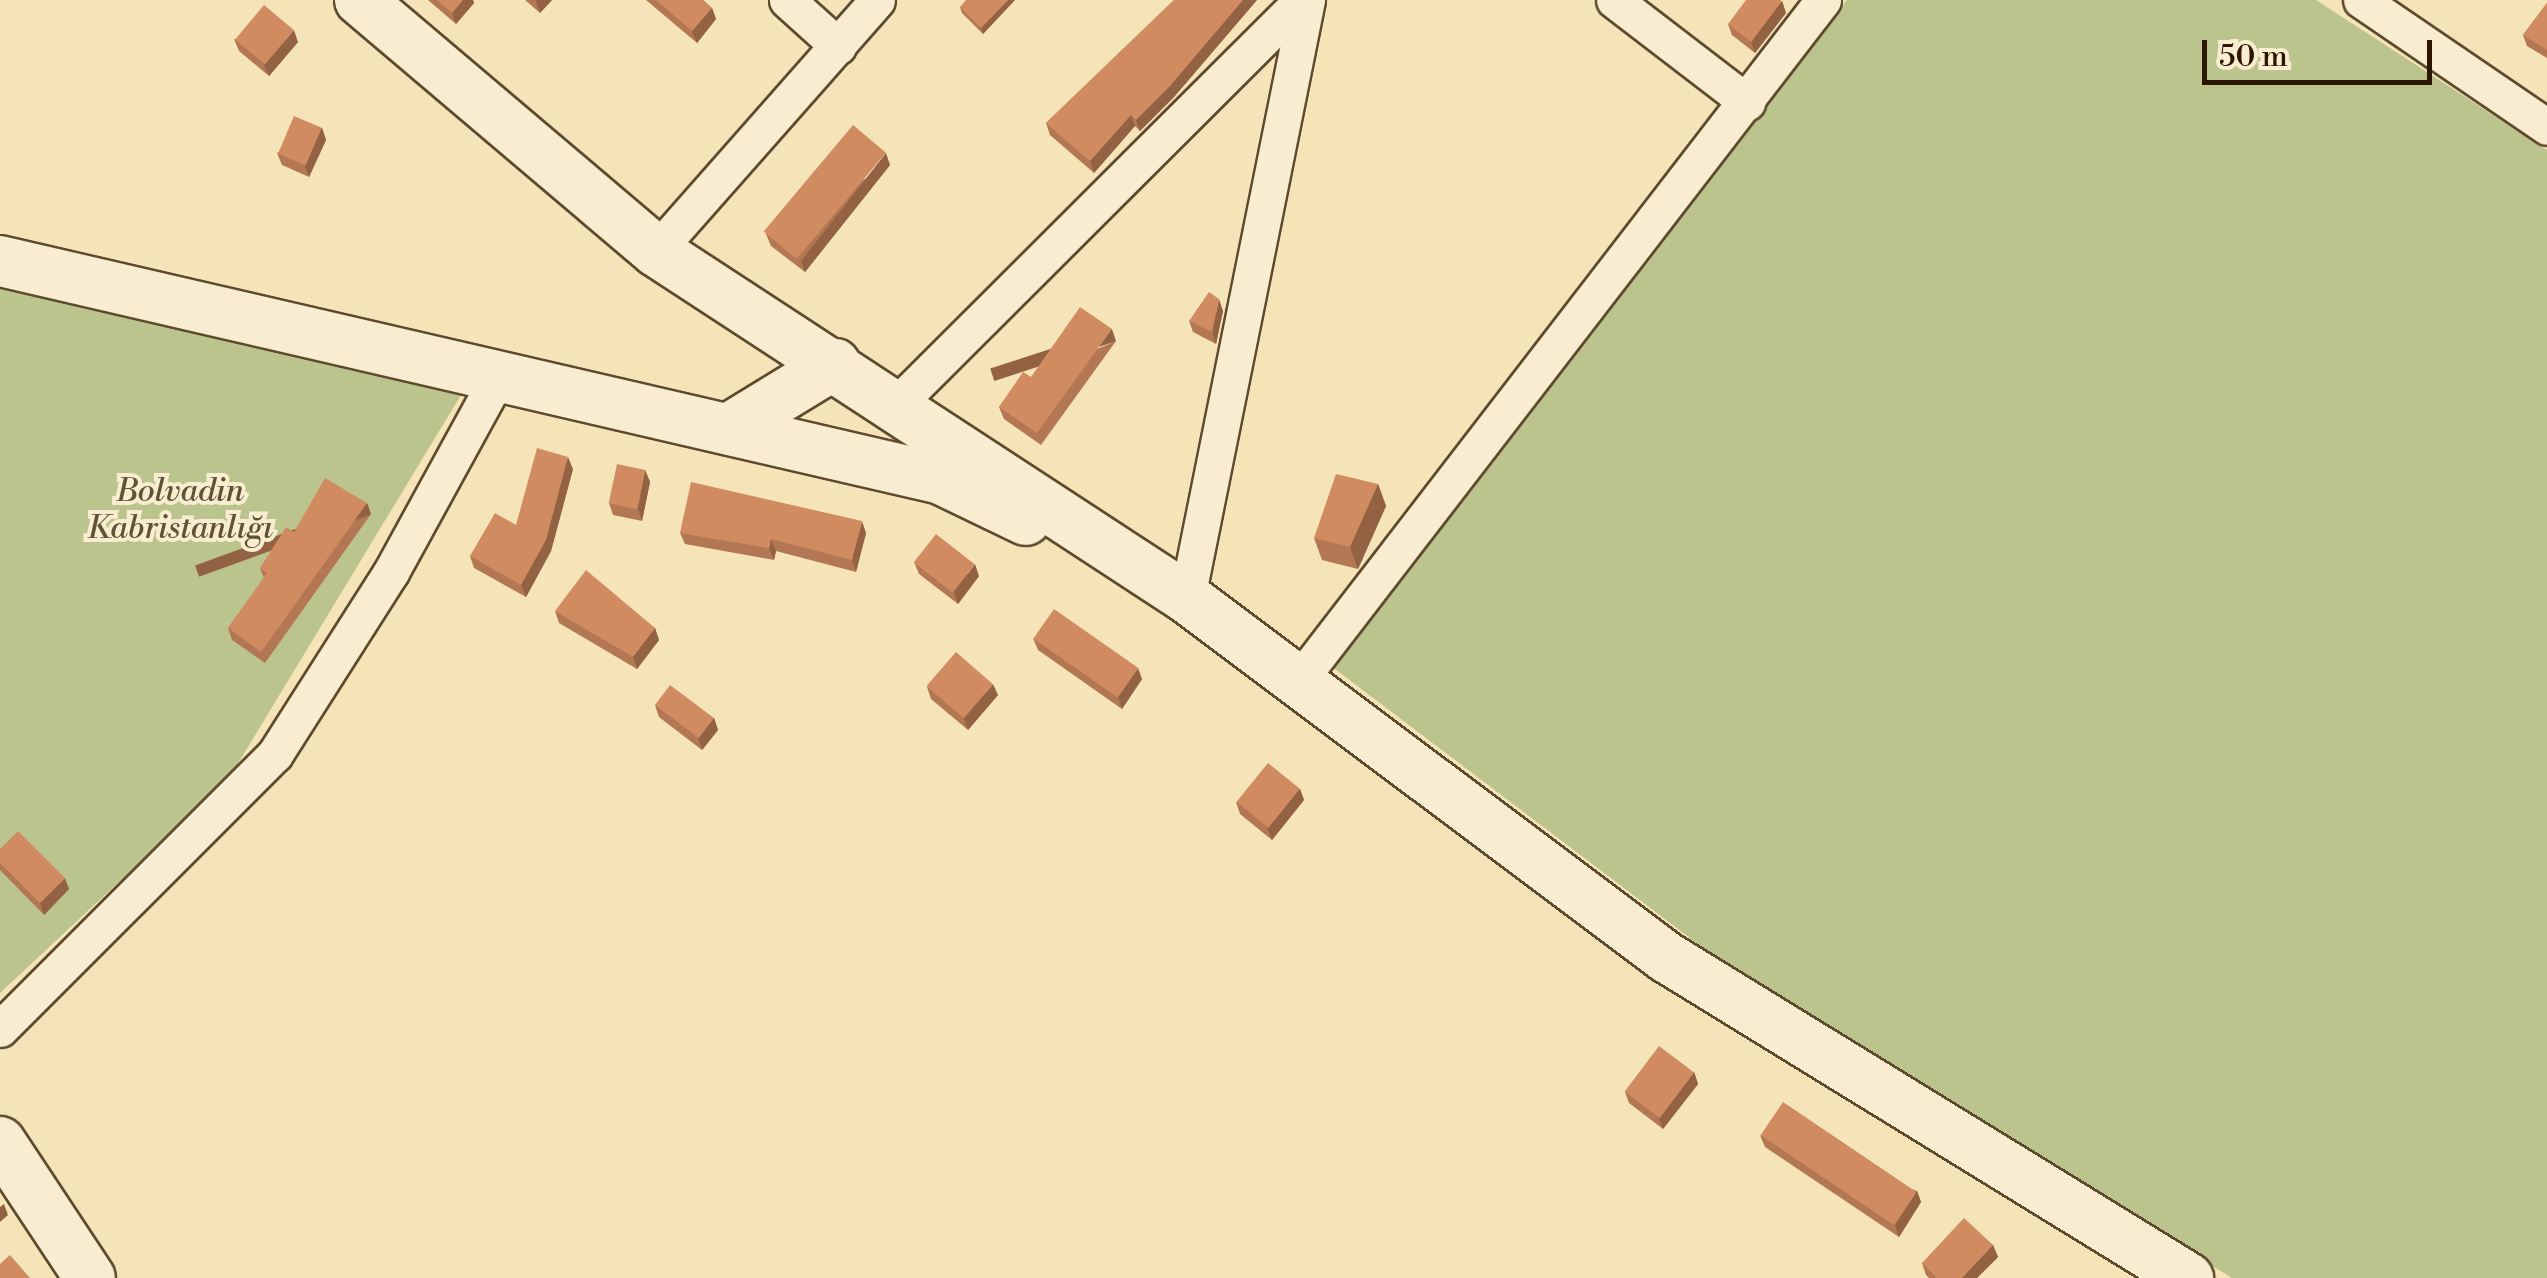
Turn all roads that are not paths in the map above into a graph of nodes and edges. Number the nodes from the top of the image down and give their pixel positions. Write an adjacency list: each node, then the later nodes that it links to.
1 (360, 0): 11 (street)
2 (787, 0): 8 (street)
3 (877, 0): 8 (street)
4 (1305, 0): 15 (street); 17 (street)
5 (1614, 0): 9 (street)
6 (1823, 0): 9 (street)
7 (2362, 0): 10 (street)
8 (838, 46): 11 (street)
9 (1747, 102): 18 (street)
10 (2547, 126)
11 (656, 250): 13 (street)
12 (0, 261): 14 (street)
13 (836, 364): 15 (street); 16 (street)
14 (500, 373): 16 (street); 19 (street)
15 (898, 403): 17 (street)
16 (730, 428): 17 (street)
17 (1188, 598): 18 (street)
18 (1300, 679): 22 (street)
19 (0, 1029)
20 (0, 1142): 21 (street)
21 (90, 1278)
22 (2188, 1278)

